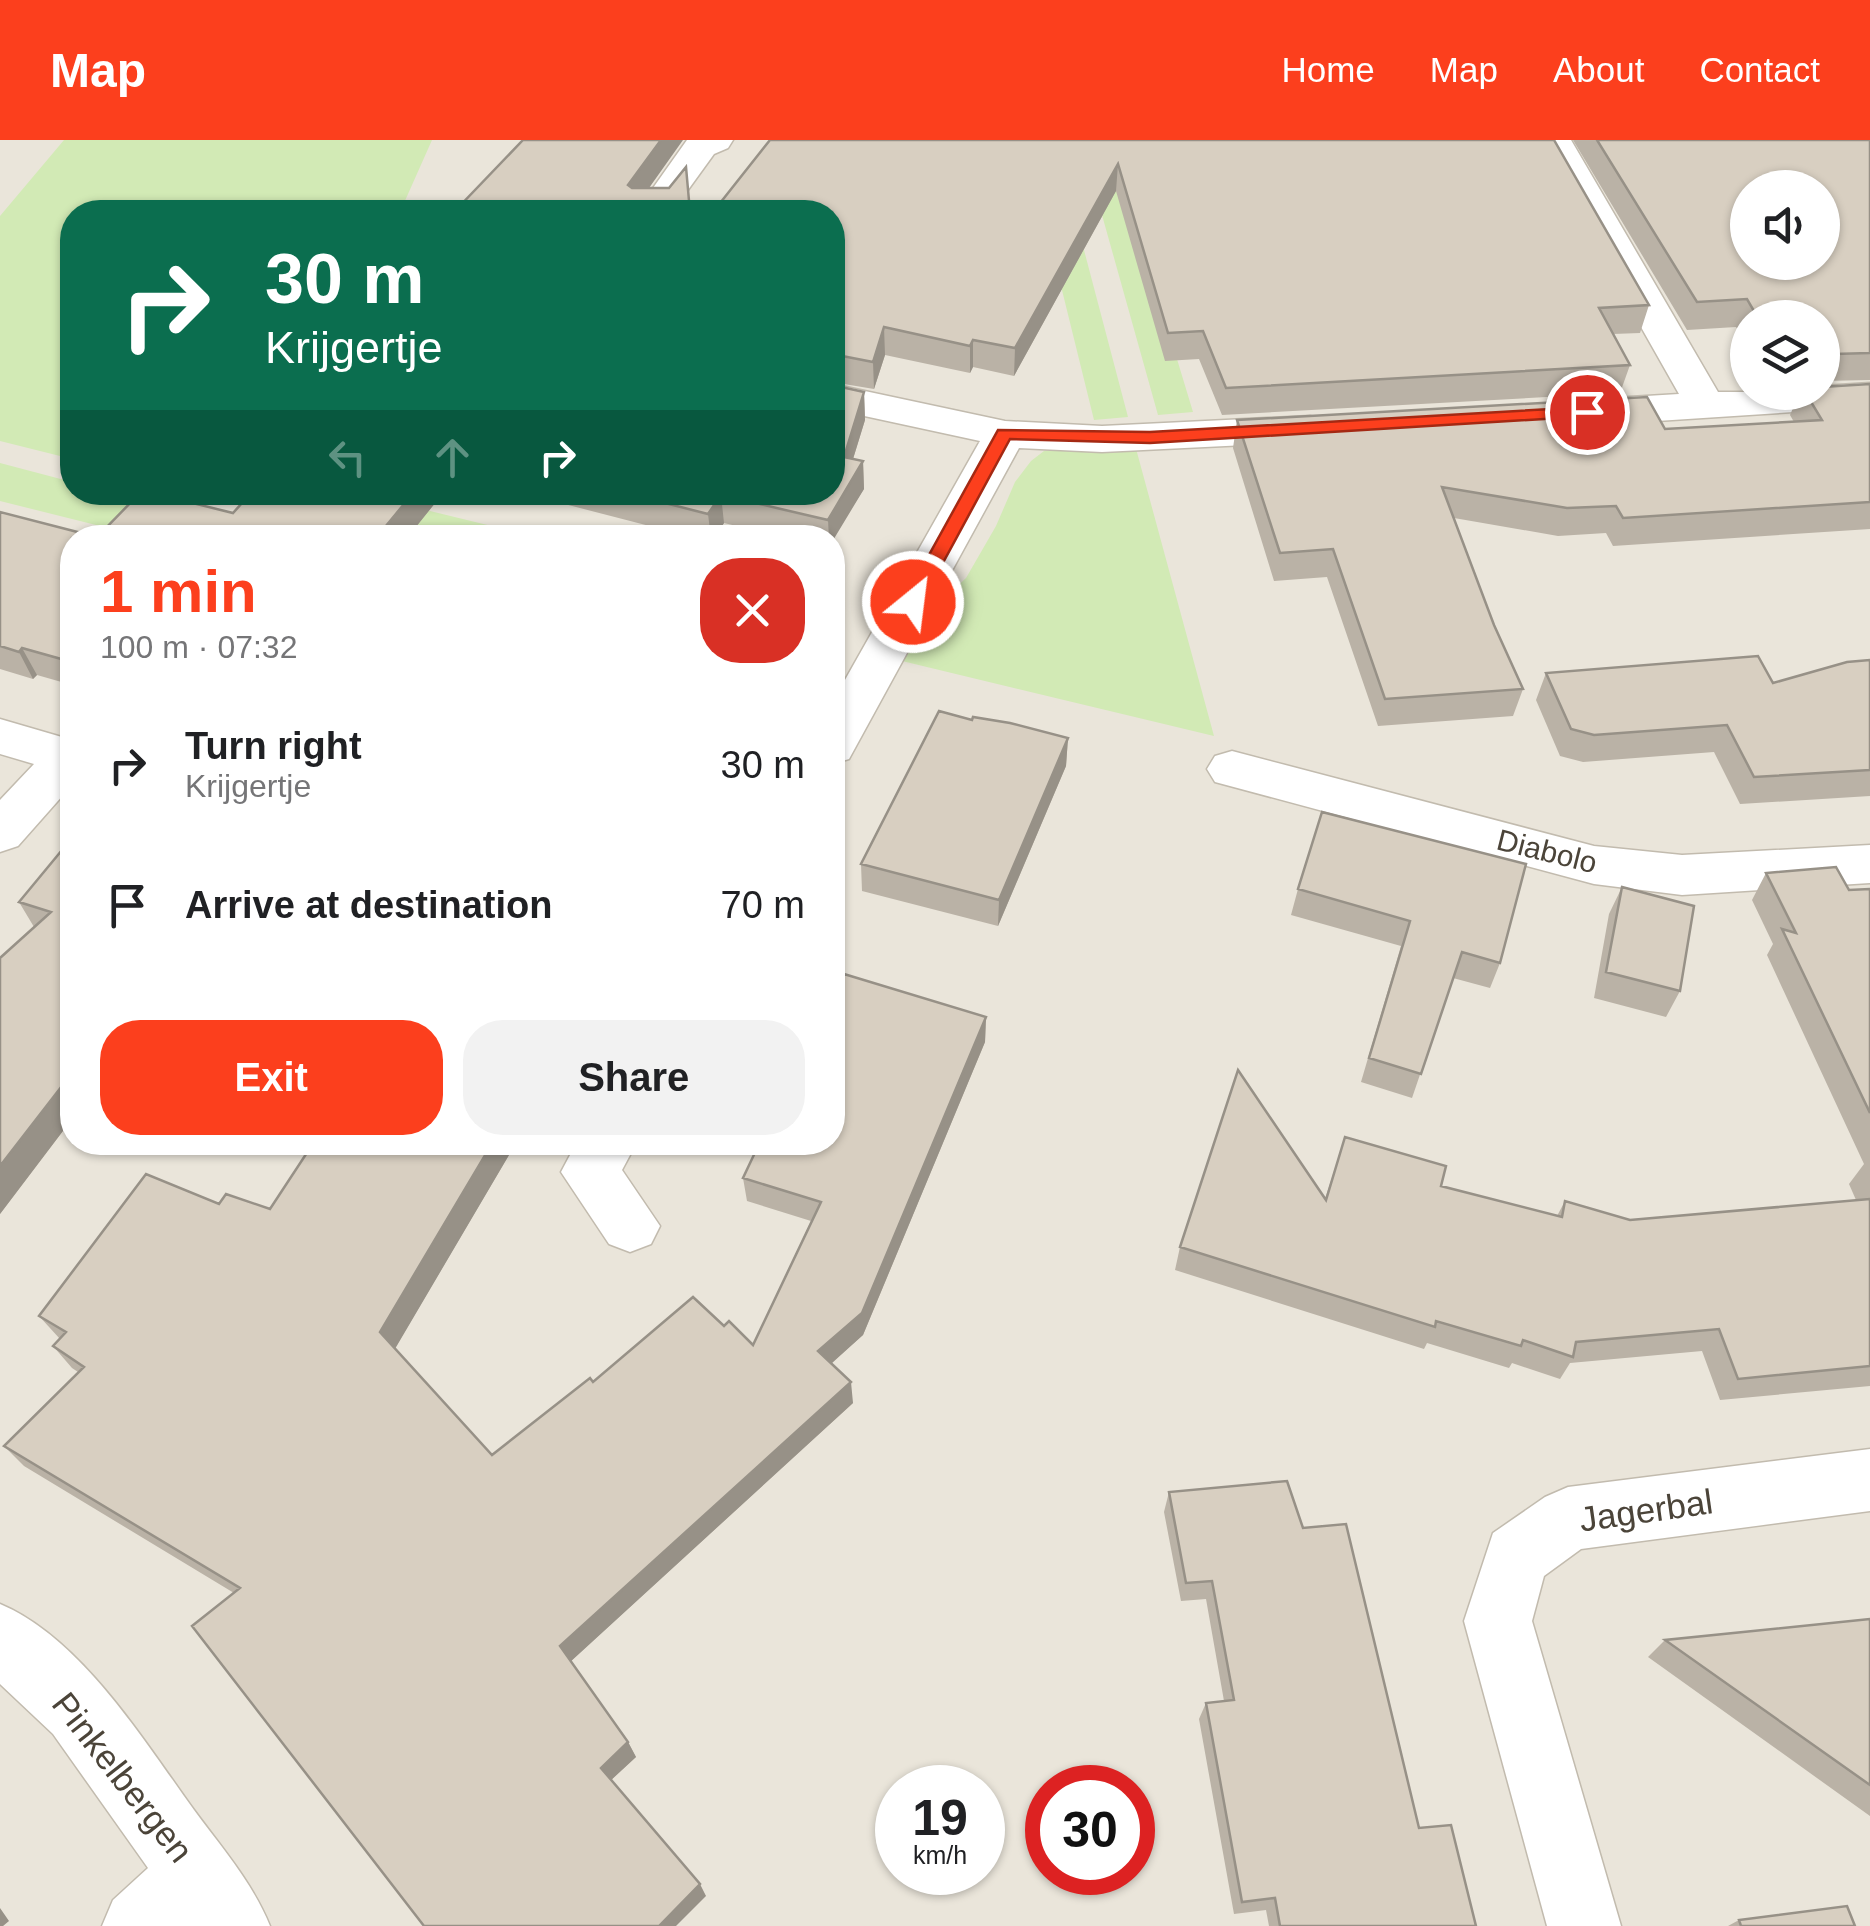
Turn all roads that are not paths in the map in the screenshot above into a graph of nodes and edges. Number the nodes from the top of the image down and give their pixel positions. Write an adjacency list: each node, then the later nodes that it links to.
1 (715, 140): 3 (street)
2 (1552, 140): 6 (street)
3 (663, 200)
4 (1870, 395): 6 (street)
5 (845, 399): 9 (street)
6 (1706, 406): 7 (street)
7 (1547, 415)
8 (1348, 426): 9 (street)
9 (1004, 434): 10 (street)
10 (845, 724)
11 (0, 736): 12 (street)
12 (60, 754)
13 (60, 769): 15 (street)
14 (1232, 769): 16 (street, Diabolo)
15 (0, 833)
16 (1870, 864)
17 (601, 1155): 18 (street)
18 (630, 1226)
19 (1870, 1480): 23 (street, Jagerbal)
20 (0, 1638): 21 (street, Pinkelbergen)
21 (215, 1900): 22 (street)
22 (138, 1926)
23 (1584, 1926)

